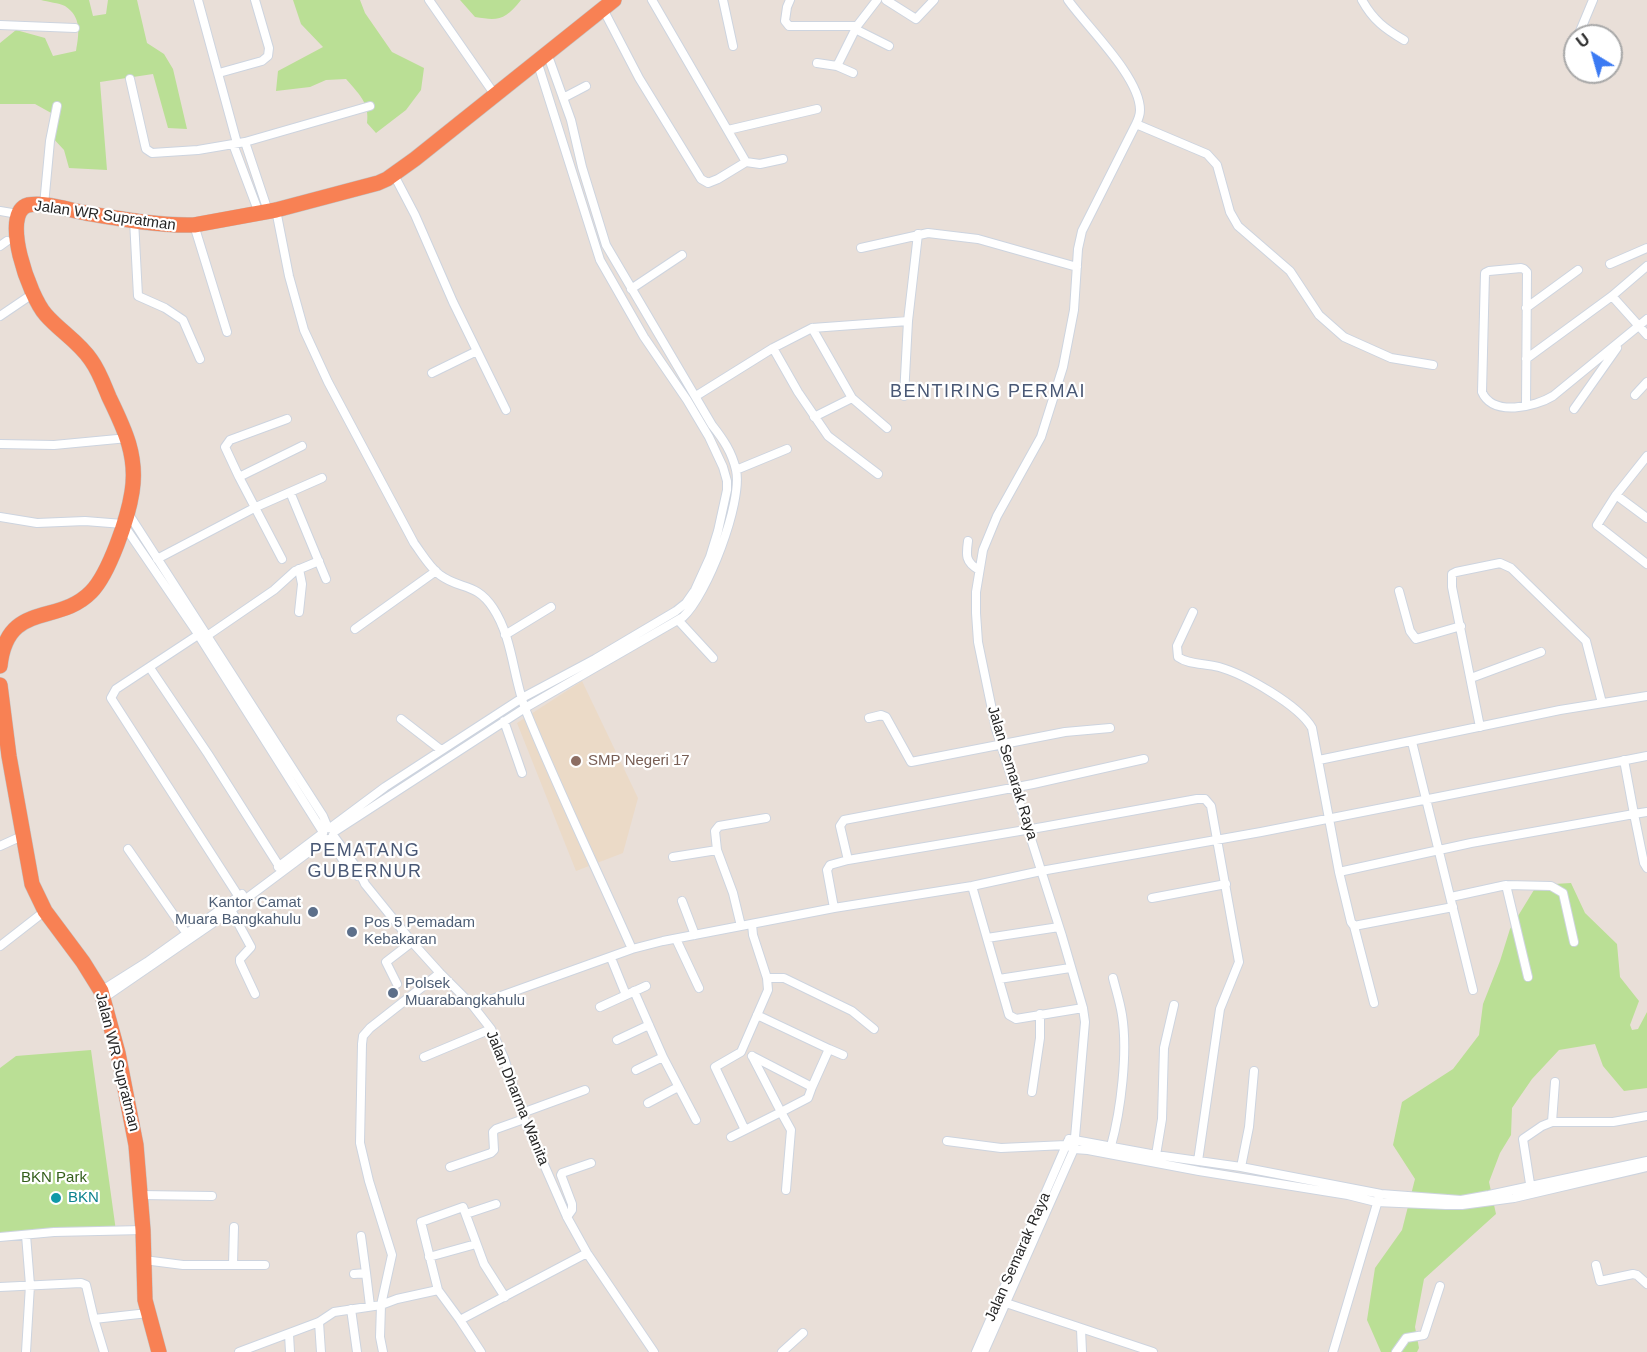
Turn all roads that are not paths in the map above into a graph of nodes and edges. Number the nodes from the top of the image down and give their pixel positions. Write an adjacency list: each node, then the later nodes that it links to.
1 (198, 0): 24 (street)
2 (255, 0): 24 (street)
3 (429, 0): 28 (street)
4 (652, 0): 34 (street)
5 (723, 0): 19 (street)
6 (790, 0): 17 (street)
7 (877, 0): 17 (street)
8 (886, 0): 9 (street)
9 (934, 0)
10 (1068, 0): 33 (street, Jalan Semarak Raya)
11 (1362, 0): 18 (street)
12 (1593, 0): 14 (street)
13 (608, 5): 21 (highway, Jalan WR Supratman); 37 (street)
14 (1583, 24)
15 (0, 25): 16 (street)
16 (75, 28)
17 (856, 28): 20 (street); 23 (street)
18 (1404, 40)
19 (733, 46)
20 (889, 46)
21 (542, 57): 28 (highway, Jalan WR Supratman); 29 (street); 65 (street)
22 (817, 63): 23 (street)
23 (837, 66): 25 (street)
24 (219, 73): 35 (street)
25 (853, 73)
26 (130, 79): 35 (street)
27 (586, 86): 29 (street)
28 (495, 95): 38 (highway, Jalan WR Supratman)
29 (563, 98): 53 (street)
30 (57, 106): 39 (street)
31 (370, 106): 35 (street)
32 (817, 109): 34 (street)
33 (1136, 124): 51 (street, Jalan Semarak Raya); 71 (street)
34 (728, 130): 37 (street)
35 (238, 143): 41 (street)
36 (783, 159): 37 (street)
37 (746, 162)
38 (394, 175): 41 (highway, Jalan WR Supratman); 68 (street)
39 (44, 205): 40 (highway, Jalan WR Supratman); 42 (highway, Jalan WR Supratman)
40 (6, 212): 45 (highway, Jalan WR Supratman)
41 (268, 212): 43 (highway, Jalan WR Supratman); 109 (street)
42 (134, 220): 43 (highway, Jalan WR Supratman); 69 (street)
43 (194, 225): 63 (street)
44 (918, 234): 46 (street); 51 (street); 59 (street)
45 (4, 243): 54 (highway, Jalan WR Supratman)
46 (861, 248)
47 (1647, 248): 49 (street)
48 (682, 255): 53 (street)
49 (1610, 264)
50 (1647, 266): 55 (street)
51 (1077, 267): 108 (street, Jalan Semarak Raya)
52 (1578, 270): 56 (street)
53 (631, 290): 62 (street)
54 (31, 295): 57 (street); 84 (highway, Jalan WR Supratman)
55 (1611, 296): 60 (street); 70 (street)
56 (1526, 308): 70 (street); 78 (street)
57 (0, 316)
58 (1647, 319): 60 (street)
59 (908, 321): 61 (street); 76 (street)
60 (1639, 326): 64 (street); 66 (street)
61 (812, 328): 67 (street); 77 (street)
62 (655, 329): 65 (street); 75 (street)
63 (227, 332)
64 (1647, 335)
65 (644, 337): 95 (street)
66 (1624, 339): 78 (street); 79 (street)
67 (773, 348): 75 (street); 81 (street)
68 (477, 351): 72 (street); 80 (street)
69 (200, 359)
70 (1526, 359): 78 (street)
71 (1433, 365)
72 (432, 373)
73 (1647, 382): 74 (street)
74 (1635, 395)
75 (696, 396): 90 (street)
76 (904, 396)
77 (852, 398): 81 (street); 83 (street)
78 (1526, 405)
79 (1574, 409)
80 (506, 410)
81 (814, 417): 91 (street)
82 (287, 419): 92 (street)
83 (887, 428)
84 (128, 438): 85 (street); 101 (highway, Jalan WR Supratman)
85 (0, 444)
86 (302, 446): 92 (street)
87 (787, 449): 90 (street)
88 (1647, 456): 89 (street)
89 (1643, 467): 97 (street)
90 (736, 470): 94 (street)
91 (878, 474)
92 (239, 477): 98 (street)
93 (322, 478): 96 (street)
94 (736, 488): 95 (street); 115 (street)
95 (726, 490): 128 (street)
96 (290, 492): 98 (street); 105 (street)
97 (1616, 495): 100 (street); 106 (street)
98 (256, 507): 103 (street); 104 (street)
99 (0, 517): 101 (street)
100 (1647, 518)
101 (125, 519): 103 (street); 119 (street); 120 (highway, Jalan WR Supratman)
102 (968, 541): 108 (street)
103 (157, 559): 119 (street)
104 (282, 559)
105 (319, 561): 107 (street); 110 (street)
106 (1647, 564)
107 (299, 569): 113 (street); 119 (street)
108 (979, 570): 137 (street, Jalan Semarak Raya)
109 (436, 571): 117 (street); 118 (street)
110 (326, 579)
111 (1399, 591): 116 (street)
112 (551, 607): 118 (street)
113 (299, 612)
114 (1193, 612): 142 (street)
115 (678, 620): 122 (street); 130 (street)
116 (1461, 626): 125 (street); 129 (street)
117 (355, 629)
118 (505, 635): 128 (street)
119 (202, 637): 124 (street); 152 (street, Jalan Dharma Wanita)
120 (1, 648): 123 (highway, Jalan WR Supratman)
121 (1541, 652): 125 (street)
122 (712, 658)
123 (0, 666)
124 (150, 668): 161 (street); 168 (street)
125 (1470, 678): 134 (street)
126 (0, 686): 140 (highway, Jalan WR Supratman)
127 (1647, 696): 129 (street)
128 (522, 698): 130 (street); 138 (street)
129 (1602, 703): 134 (street)
130 (525, 708): 133 (street); 186 (street)
131 (869, 718): 137 (street)
132 (401, 719): 138 (street)
133 (504, 722): 144 (street); 152 (street)
134 (1480, 727): 136 (street)
135 (1110, 728): 137 (street)
136 (1412, 742): 142 (street); 146 (street)
137 (1001, 746): 145 (street, Jalan Semarak Raya)
138 (441, 750): 152 (street)
139 (1647, 756): 143 (street)
140 (4, 757): 153 (highway, Jalan WR Supratman)
141 (1144, 759): 145 (street)
142 (1319, 760): 150 (street)
143 (1624, 760): 146 (street); 148 (street)
144 (522, 773)
145 (1014, 786): 151 (street, Jalan Semarak Raya); 160 (street)
146 (1426, 799): 150 (street); 158 (street)
147 (1647, 812): 148 (street)
148 (1634, 814): 158 (street); 162 (street)
149 (766, 818): 157 (street)
150 (1328, 819): 154 (street); 164 (street)
151 (1028, 830): 154 (street); 160 (street); 163 (street, Jalan Semarak Raya)
152 (328, 833): 161 (street); 174 (street); 183 (street, Jalan Dharma Wanita)
153 (22, 836): 155 (street); 175 (highway, Jalan WR Supratman)
154 (1216, 839): 163 (street); 165 (street)
155 (0, 846)
156 (128, 849): 179 (street)
157 (717, 850): 159 (street); 176 (street)
158 (1439, 852): 164 (street); 169 (street)
159 (673, 857)
160 (848, 860): 173 (street)
161 (279, 866): 168 (street)
162 (1647, 868)
163 (1041, 871): 167 (street); 178 (street, Jalan Semarak Raya)
164 (1339, 873): 177 (street)
165 (1226, 884): 170 (street); 237 (street)
166 (1506, 885): 169 (street); 184 (street); 190 (street)
167 (972, 886): 173 (street); 181 (street)
168 (239, 897): 179 (street)
169 (1450, 897): 172 (street)
170 (1152, 898)
171 (682, 901): 180 (street)
172 (1453, 907): 177 (street); 197 (street)
173 (834, 908): 176 (street)
174 (231, 910): 199 (street); 200 (street)
175 (45, 911): 185 (street); 200 (highway, Jalan WR Supratman)
176 (747, 925): 180 (street); 191 (street)
177 (1354, 926): 201 (street)
178 (1059, 927): 181 (street); 188 (street, Jalan Semarak Raya)
179 (187, 934): 200 (street)
180 (695, 935): 182 (street)
181 (987, 938): 193 (street)
182 (676, 939): 186 (street); 196 (street)
183 (412, 942): 189 (street, Jalan Dharma Wanita); 194 (street)
184 (1574, 942)
185 (0, 946)
186 (632, 949): 187 (street)
187 (611, 958): 198 (street); 203 (street)
188 (1070, 968): 193 (street); 205 (street, Jalan Semarak Raya)
189 (440, 973): 203 (street, Jalan Dharma Wanita); 272 (street)
190 (1528, 976)
191 (767, 978): 207 (street); 210 (street)
192 (1113, 978): 235 (street)
193 (999, 980): 206 (street)
194 (397, 984)
195 (646, 986): 198 (street)
196 (699, 988)
197 (1473, 990)
198 (630, 993): 204 (street); 208 (street)
199 (255, 994)
200 (103, 995): 245 (highway, Jalan WR Supratman)
201 (1374, 1004)
202 (1174, 1005): 236 (street)
203 (474, 1006): 209 (street, Jalan Dharma Wanita)
204 (600, 1007)
205 (1083, 1008): 206 (street); 233 (street, Jalan Semarak Raya)
206 (1040, 1014): 224 (street)
207 (757, 1015): 212 (street); 213 (street)
208 (648, 1025): 211 (street); 217 (street)
209 (491, 1029): 216 (street); 227 (street, Jalan Dharma Wanita)
210 (874, 1029)
211 (616, 1040)
212 (829, 1049): 214 (street); 221 (street)
213 (741, 1052): 215 (street); 231 (street)
214 (843, 1055)
215 (752, 1056): 221 (street); 226 (street)
216 (423, 1057)
217 (663, 1057): 218 (street); 222 (street)
218 (636, 1070)
219 (1254, 1071): 241 (street)
220 (1555, 1082): 230 (street)
221 (812, 1087): 226 (street)
222 (678, 1088): 225 (street); 229 (street)
223 (585, 1090): 227 (street)
224 (1032, 1092)
225 (648, 1103)
226 (781, 1112): 231 (street); 243 (street)
227 (523, 1116): 240 (street); 250 (street, Jalan Dharma Wanita)
228 (1647, 1116): 230 (street)
229 (696, 1120)
230 (1552, 1122): 244 (street)
231 (745, 1130): 232 (street)
232 (731, 1137)
233 (1072, 1140): 234 (street); 235 (street); 247 (street); 271 (street, Jalan Semarak Raya)
234 (947, 1141)
235 (1111, 1146): 236 (street)
236 (1156, 1155): 237 (street)
237 (1198, 1161): 241 (street)
238 (1647, 1161): 244 (street)
239 (591, 1163): 250 (street)
240 (450, 1167)
241 (1241, 1167): 247 (street)
242 (1647, 1167): 244 (street)
243 (786, 1190)
244 (1532, 1190): 247 (street)
245 (140, 1195): 246 (street); 252 (highway, Jalan WR Supratman)
246 (212, 1196)
247 (1378, 1198): 297 (street)
248 (496, 1203): 249 (street)
249 (466, 1214): 256 (street); 258 (street)
250 (567, 1217): 257 (street, Jalan Dharma Wanita)
251 (234, 1227): 260 (street)
252 (143, 1230): 253 (street); 259 (highway, Jalan WR Supratman)
253 (26, 1234): 255 (street); 266 (street)
254 (361, 1236): 263 (street)
255 (0, 1237)
256 (476, 1244): 258 (street); 270 (street)
257 (586, 1253): 270 (street); 291 (street, Jalan Dharma Wanita)
258 (429, 1257): 269 (street)
259 (144, 1260): 260 (street); 275 (highway, Jalan WR Supratman)
260 (233, 1265): 261 (street)
261 (265, 1265)
262 (1596, 1265): 265 (street)
263 (366, 1273): 264 (street); 273 (street)
264 (354, 1274)
265 (1647, 1284)
266 (30, 1285): 268 (street); 276 (street); 282 (street)
267 (1440, 1286): 298 (street)
268 (0, 1287)
269 (438, 1290): 272 (street); 277 (street)
270 (505, 1297): 277 (street)
271 (1002, 1302): 279 (street); 293 (street, Jalan Semarak Raya); 294 (street, Jalan Semarak Raya)
272 (381, 1305): 273 (street); 289 (street)
273 (370, 1306): 274 (street)
274 (351, 1309): 278 (street); 288 (street)
275 (148, 1313): 276 (street); 284 (highway, Jalan WR Supratman)
276 (94, 1319): 283 (street)
277 (460, 1320): 290 (street)
278 (319, 1322): 281 (street); 287 (street)
279 (1081, 1329): 295 (street); 296 (street)
280 (803, 1333): 292 (street)
281 (289, 1334): 285 (street); 286 (street)
282 (26, 1352)
283 (104, 1352)
284 (159, 1352)
285 (239, 1352)
286 (290, 1352)
287 (321, 1352)
288 (357, 1352)
289 (383, 1352)
290 (481, 1352)
291 (654, 1352)
292 (782, 1352)
293 (976, 1352)
294 (984, 1352)
295 (1082, 1352)
296 (1153, 1352)
297 (1333, 1352)
298 (1396, 1352)

